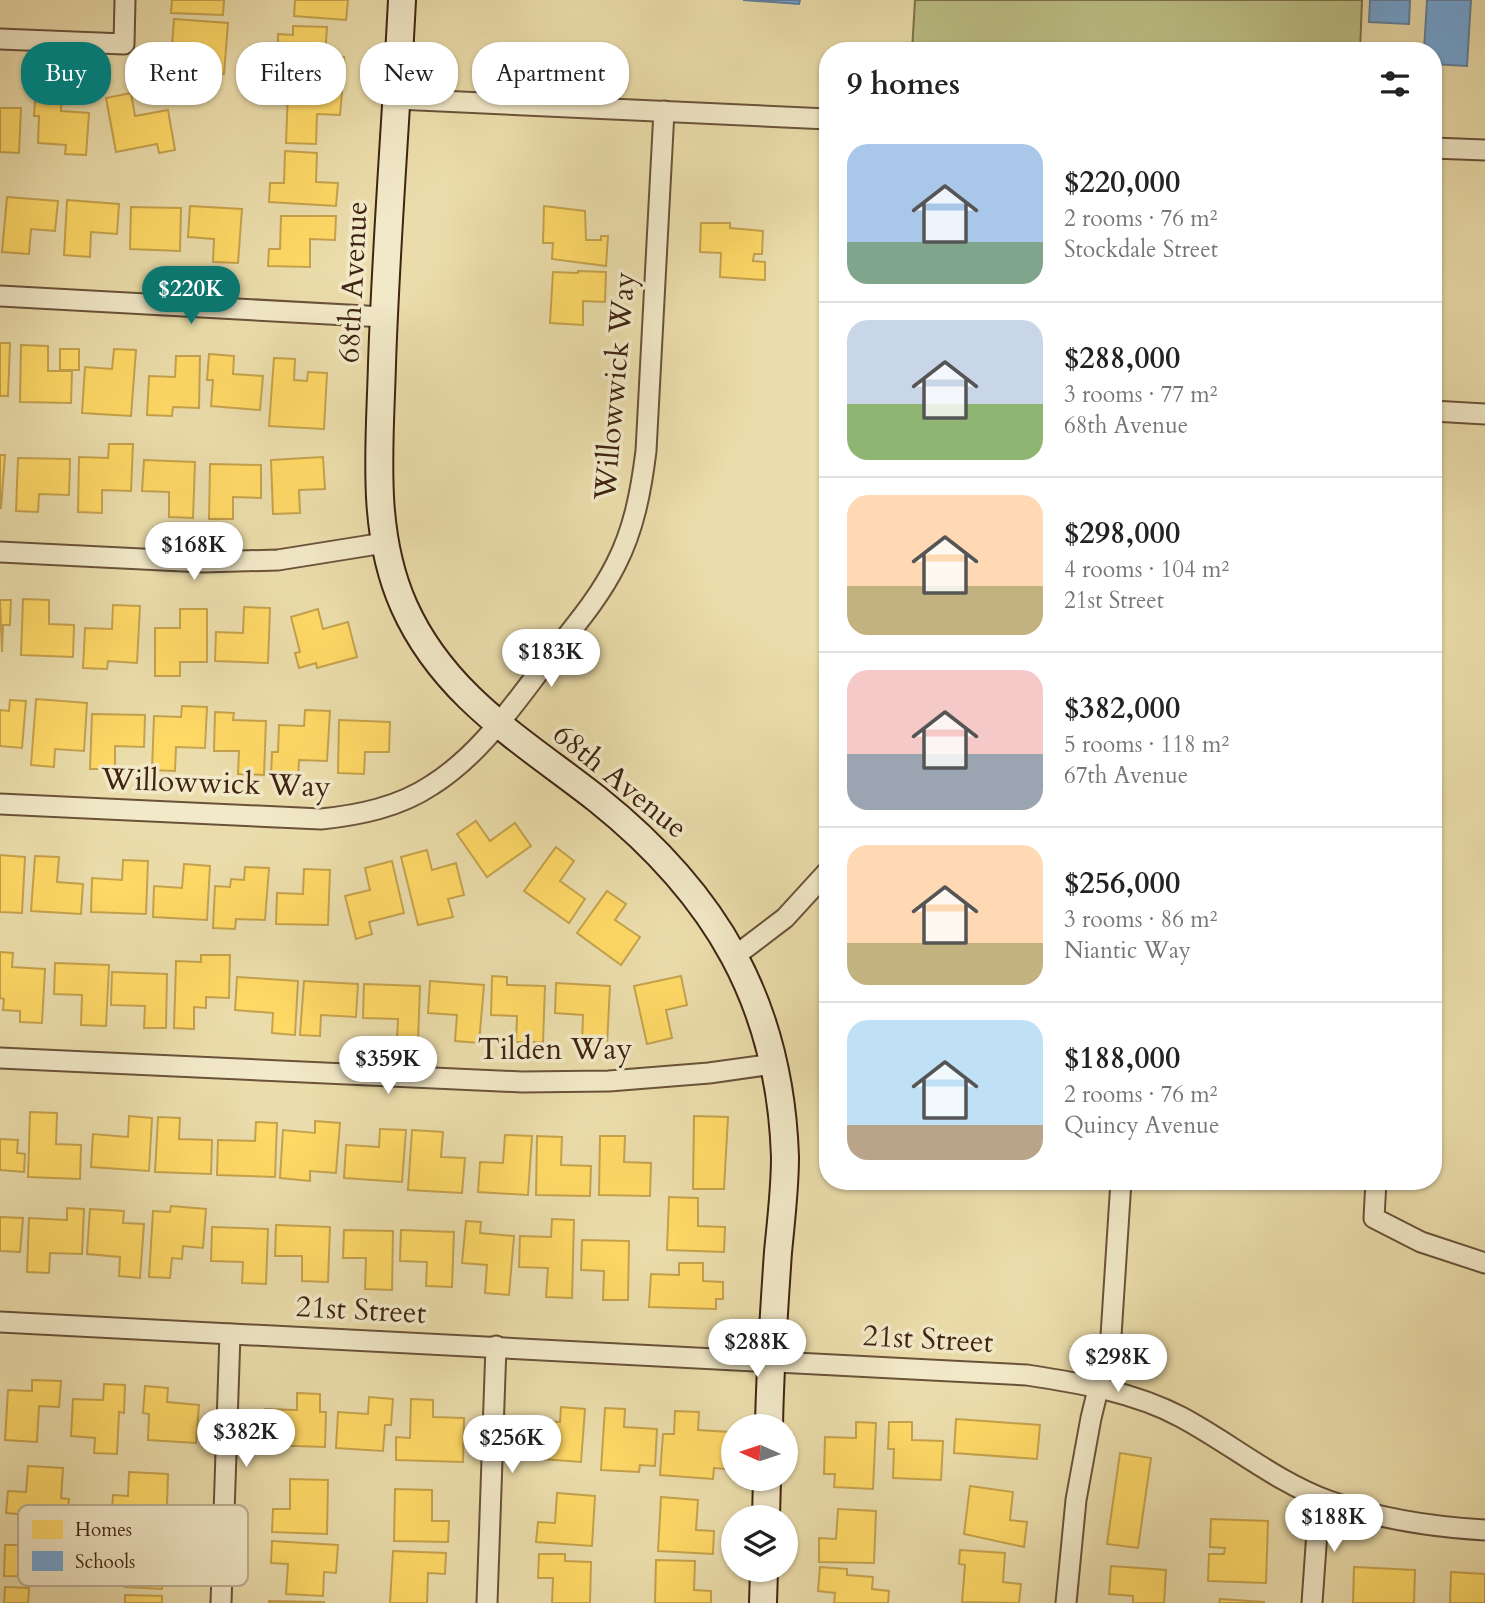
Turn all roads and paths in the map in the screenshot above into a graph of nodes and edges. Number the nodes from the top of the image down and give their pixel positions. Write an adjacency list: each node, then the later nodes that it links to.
1 (125, 0): 3 (street)
2 (402, 0): 4 (street, 68th Avenue)
3 (0, 38)
4 (400, 42)
5 (458, 102): 7 (street)
6 (397, 105): 12 (street, 68th Avenue)
7 (664, 111): 8 (street); 17 (street, Willowwick Way)
8 (819, 119)
9 (1442, 148): 10 (street)
10 (1485, 150)
11 (0, 296): 12 (street)
12 (383, 317): 15 (street, 68th Avenue)
13 (1442, 412): 14 (street)
14 (1485, 414)
15 (384, 543): 16 (street); 17 (street, 68th Avenue)
16 (0, 552)
17 (497, 726): 18 (street, Willowwick Way); 20 (street, 68th Avenue)
18 (0, 804)
19 (819, 881): 20 (street)
20 (735, 956): 22 (street, 68th Avenue)
21 (0, 1058): 22 (street, Tilden Way)
22 (773, 1064): 29 (street, 68th Avenue)
23 (1120, 1190): 30 (street)
24 (1376, 1190): 25 (street)
25 (1485, 1263)
26 (0, 1322): 27 (street, 21st Street)
27 (230, 1334): 28 (street, 21st Street); 33 (street)
28 (496, 1346): 29 (street, 21st Street); 36 (street)
29 (771, 1359): 30 (street, 21st Street); 31 (street, 68th Avenue)
30 (1098, 1388): 32 (street, 21st Street); 38 (street)
31 (769, 1414)
32 (1327, 1501): 34 (street, 21st Street); 39 (street)
33 (224, 1505)
34 (1485, 1530)
35 (764, 1582): 37 (street)
36 (487, 1603)
37 (763, 1603)
38 (1066, 1603)
39 (1312, 1603)

